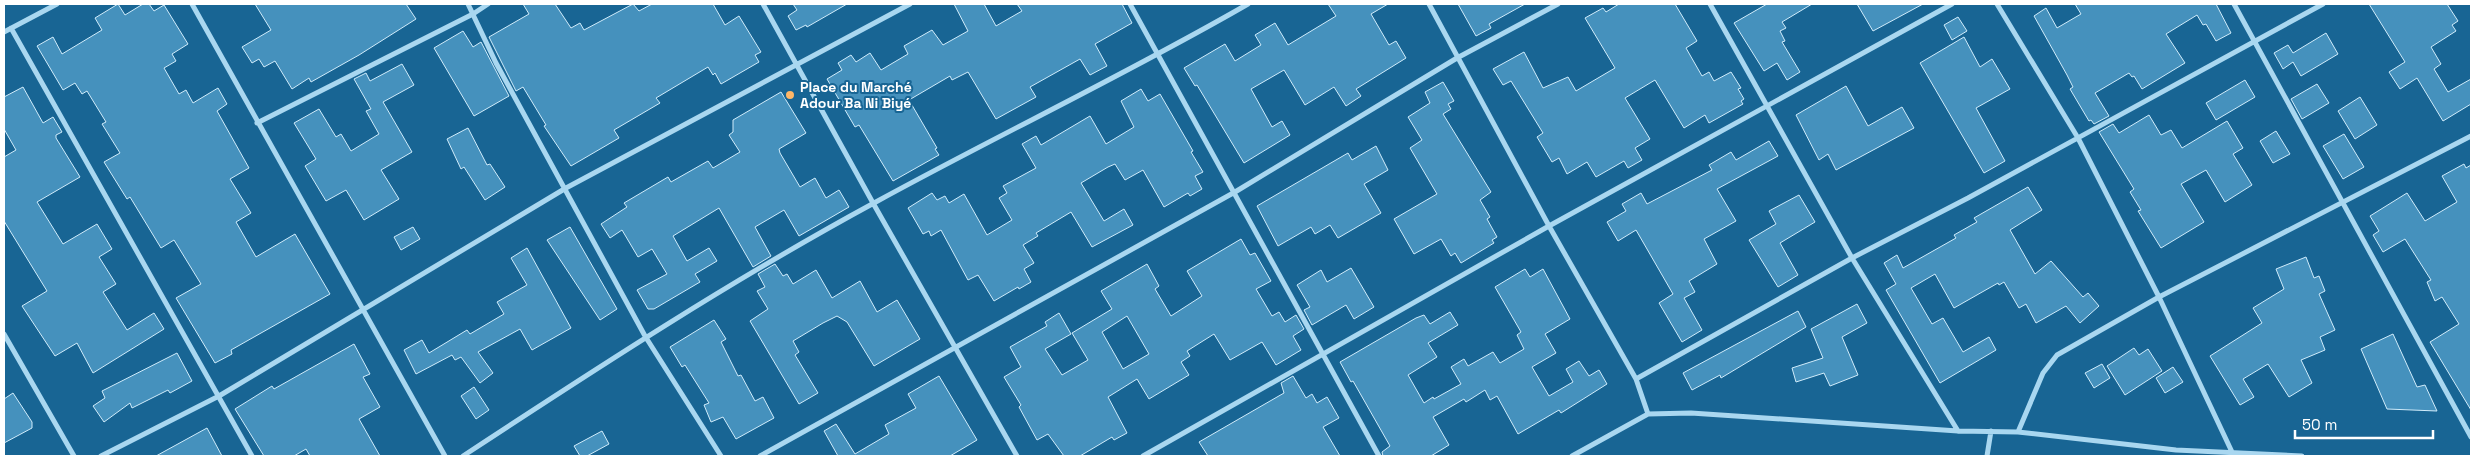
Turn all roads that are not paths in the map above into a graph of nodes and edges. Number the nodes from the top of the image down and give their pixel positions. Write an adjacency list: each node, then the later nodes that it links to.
1 (57, 4): 17 (street)
2 (192, 4): 24 (street)
3 (468, 4): 16 (street)
4 (488, 4): 16 (street)
5 (763, 4): 22 (street)
6 (910, 4): 22 (street)
7 (1130, 4): 20 (street)
8 (1248, 4): 20 (street)
9 (1428, 4): 21 (street)
10 (1558, 4): 21 (street)
11 (1710, 4): 23 (street)
12 (1952, 4): 23 (street)
13 (1997, 4): 26 (street)
14 (2234, 4): 19 (street)
15 (2323, 4): 19 (street)
16 (473, 14): 24 (street); 27 (street)
17 (11, 28): 18 (street); 40 (street)
18 (4, 32)
19 (2254, 42): 26 (street); 30 (street)
20 (1160, 55): 28 (street); 29 (street)
21 (1457, 58): 28 (street); 31 (street)
22 (797, 66): 27 (street); 29 (street)
23 (1766, 106): 31 (street); 32 (street)
24 (258, 123): 34 (street)
25 (2471, 136): 30 (street)
26 (2078, 138): 32 (street); 33 (street)
27 (566, 188): 34 (street); 36 (street)
28 (1235, 192): 37 (street); 38 (street)
29 (873, 203): 36 (street); 37 (street)
30 (2341, 203): 33 (street); 45 (street)
31 (1549, 226): 38 (street); 39 (street)
32 (1852, 258): 39 (street); 42 (street)
33 (2158, 297): 44 (street); 46 (street)
34 (363, 310): 40 (street); 51 (street)
35 (4, 334): 48 (street)
36 (646, 336): 52 (street); 53 (street)
37 (954, 347): 54 (street); 55 (street)
38 (1322, 355): 56 (street); 57 (street)
39 (1636, 379): 41 (street)
40 (219, 396): 49 (street); 50 (street)
41 (1648, 414): 42 (street); 58 (street)
42 (1958, 431): 43 (street)
43 (1991, 431): 44 (street); 59 (street)
44 (2018, 432): 47 (street)
45 (2471, 437)
46 (2232, 452): 47 (street); 60 (street)
47 (2176, 453)
48 (74, 456)
49 (101, 456)
50 (252, 456)
51 (445, 456)
52 (463, 456)
53 (721, 456)
54 (760, 456)
55 (1017, 456)
56 (1143, 456)
57 (1379, 456)
58 (1572, 456)
59 (1987, 456)
60 (2302, 456)

